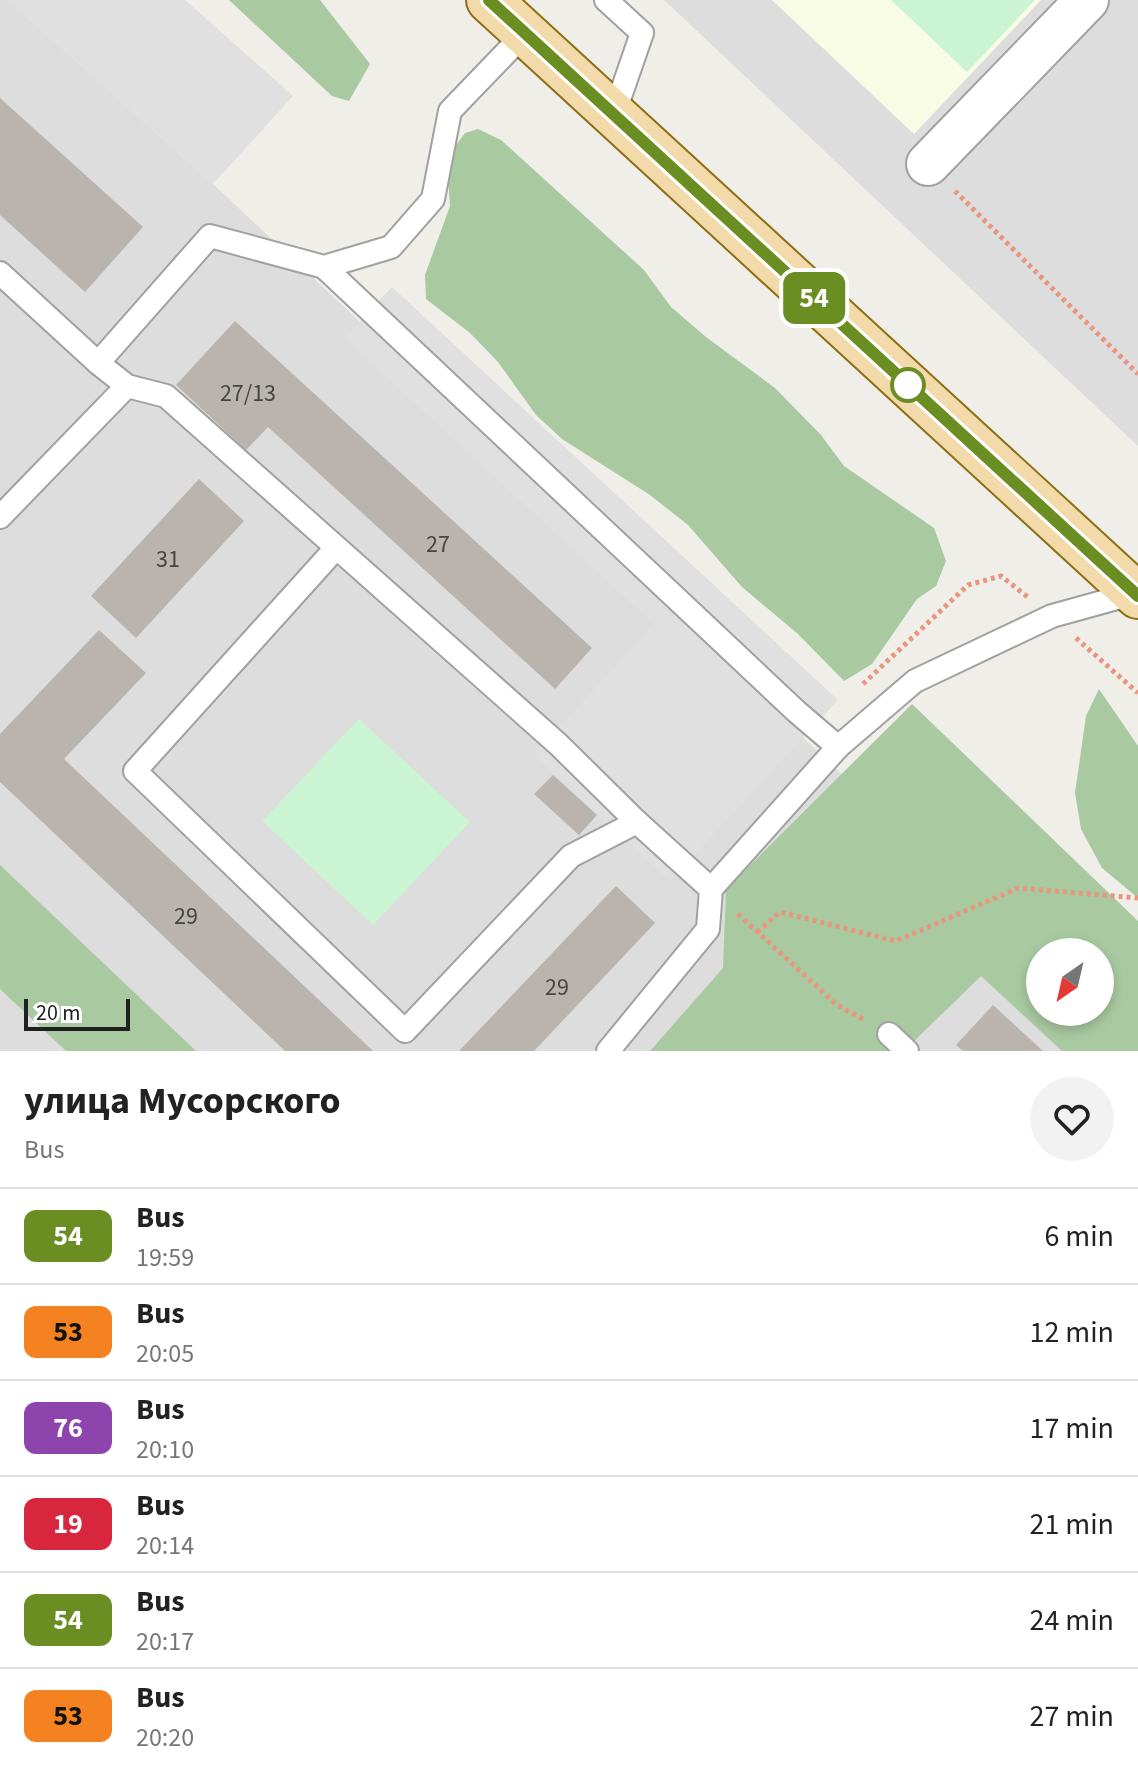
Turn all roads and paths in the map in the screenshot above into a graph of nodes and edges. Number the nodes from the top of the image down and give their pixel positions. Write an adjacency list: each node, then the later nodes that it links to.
1 (489, 0): 4 (main road)
2 (606, 0): 5 (lane)
3 (1087, 0): 6 (street)
4 (525, 33): 5 (main road); 7 (lane)
5 (614, 114): 14 (main road)
6 (928, 164): 10 (path)
7 (324, 267): 9 (lane); 15 (lane)
8 (0, 273): 9 (lane)
9 (98, 363): 11 (lane)
10 (1138, 374)
11 (127, 386): 12 (lane); 13 (lane)
12 (0, 517)
13 (336, 548): 16 (lane); 16 (lane)
14 (1137, 593): 15 (lane)
15 (838, 747): 17 (lane)
16 (637, 822): 17 (lane)
17 (711, 889): 19 (path); 21 (lane)
18 (1138, 898): 19 (path)
19 (757, 932): 20 (path)
20 (889, 1034): 22 (lane)
21 (608, 1051)
22 (907, 1051)

